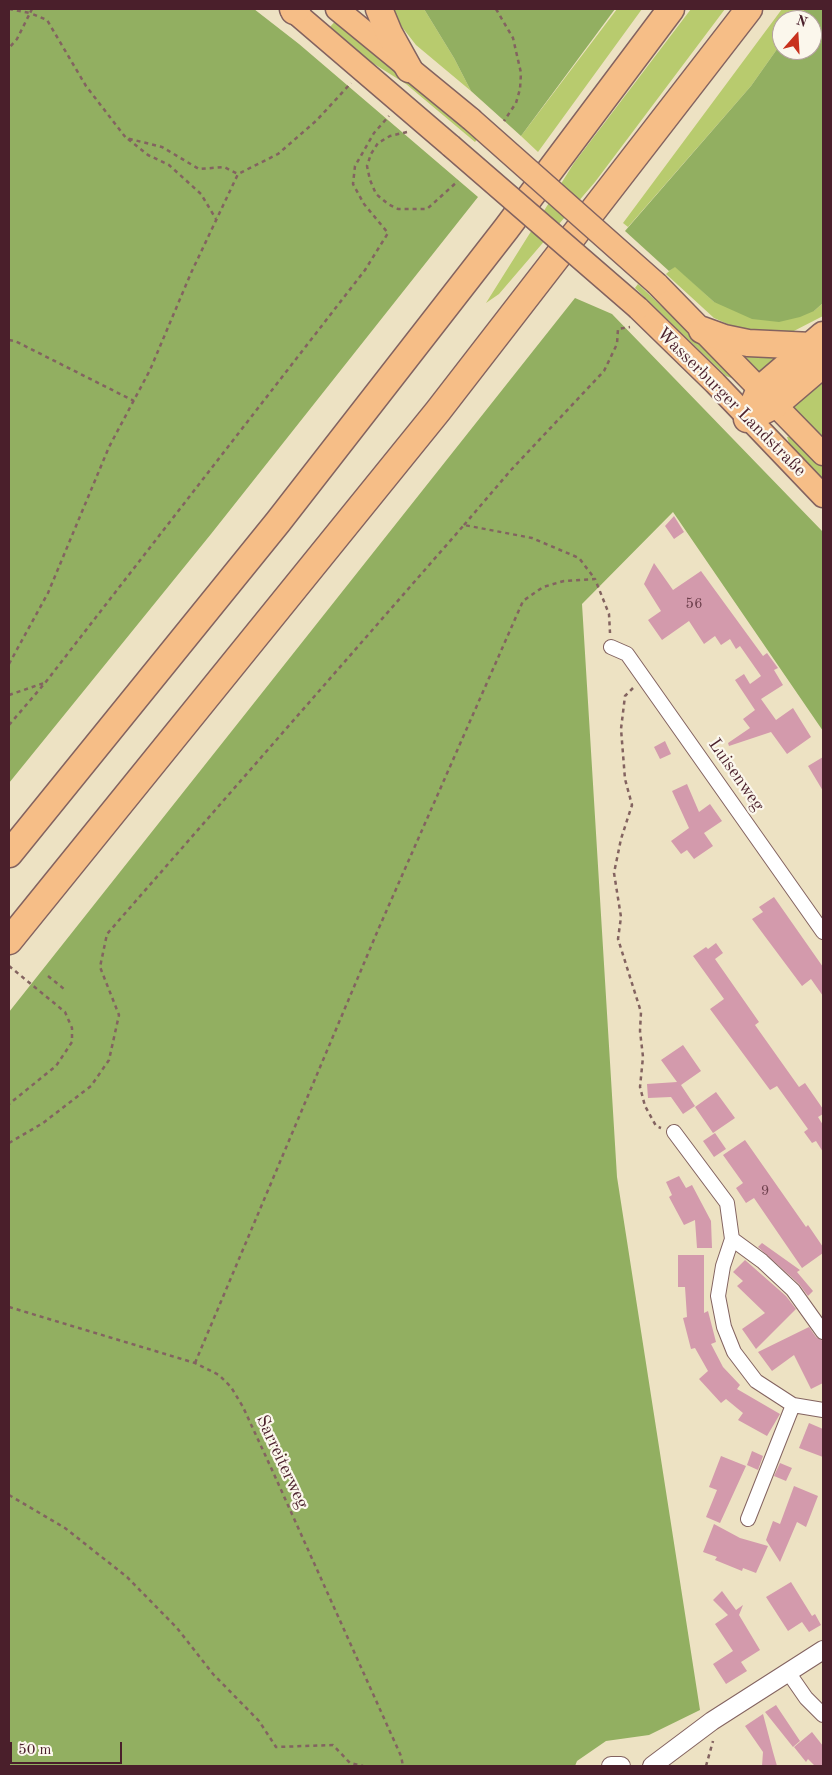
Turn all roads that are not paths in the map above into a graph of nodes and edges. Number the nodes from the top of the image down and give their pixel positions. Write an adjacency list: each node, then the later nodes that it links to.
1 (294, 9): 10 (main road, Wasserburger Landstraße, bridge)
2 (337, 9): 6 (main road)
3 (379, 9): 6 (highway)
4 (670, 9): 14 (highway)
5 (749, 9): 16 (highway)
6 (409, 69): 7 (main road, Wasserburger Landstraße, bridge)
7 (702, 330): 8 (highway); 9 (main road, Wasserburger Landstraße)
8 (819, 348): 9 (highway)
9 (768, 397): 10 (highway); 11 (main road, Wasserburger Landstraße)
10 (747, 419): 12 (main road, Wasserburger Landstraße)
11 (823, 454)
12 (823, 496)
13 (611, 647): 15 (street, Luisenweg)
14 (9, 854)
15 (823, 932)
16 (9, 941)
17 (674, 1132): 18 (street)
18 (732, 1239): 19 (street); 20 (street)
19 (823, 1332)
20 (793, 1405): 21 (street); 22 (street)
21 (823, 1410)
22 (748, 1519)
23 (823, 1650): 24 (street)
24 (788, 1672): 25 (street); 28 (street)
25 (823, 1715)
26 (611, 1766): 27 (street)
27 (621, 1766)
28 (652, 1766)

